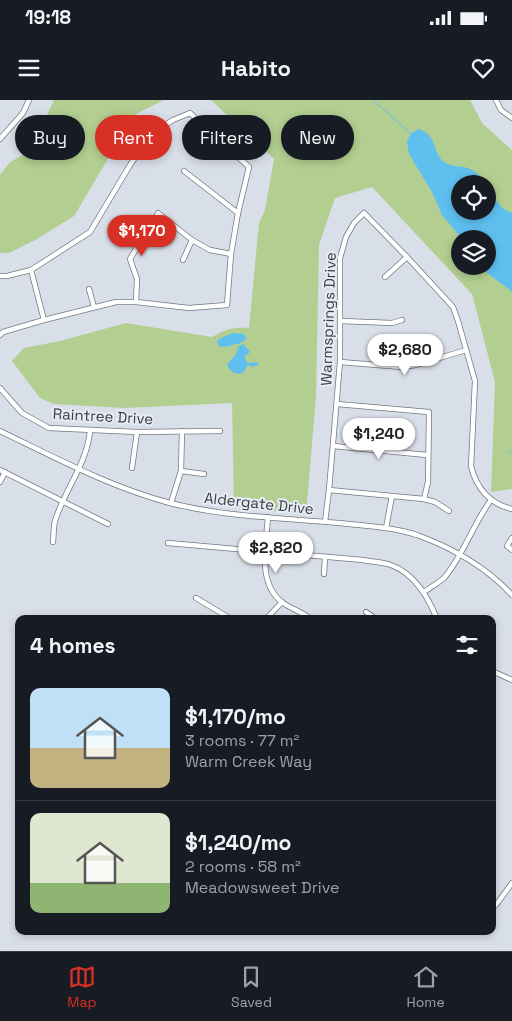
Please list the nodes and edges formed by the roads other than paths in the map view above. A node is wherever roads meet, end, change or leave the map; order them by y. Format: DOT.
graph roads {
  1 [pos="30,100"];
  2 [pos="496,100"];
  3 [pos="512,118"];
  4 [pos="0,139"];
  5 [pos="184,172"];
  6 [pos="238,213"];
  7 [pos="192,240"];
  8 [pos="231,254"];
  9 [pos="407,257"];
  10 [pos="183,260"];
  11 [pos="31,270"];
  12 [pos="0,276"];
  13 [pos="385,277"];
  14 [pos="89,289"];
  15 [pos="136,302"];
  16 [pos="94,307"];
  17 [pos="44,320"];
  18 [pos="402,320"];
  19 [pos="341,321"];
  20 [pos="1,333"];
  21 [pos="466,350"];
  22 [pos="340,362"];
  23 [pos="1,391"];
  24 [pos="336,404"];
  25 [pos="90,430"];
  26 [pos="0,431"];
  27 [pos="182,431"];
  28 [pos="220,431"];
  29 [pos="137,432"];
  30 [pos="333,446"];
  31 [pos="428,455"];
  32 [pos="132,468"];
  33 [pos="0,470"];
  34 [pos="78,470"];
  35 [pos="181,471"];
  36 [pos="5,472"];
  37 [pos="204,474"];
  38 [pos="0,482"];
  39 [pos="329,490"];
  40 [pos="392,496"];
  41 [pos="424,499"];
  42 [pos="491,500"];
  43 [pos="63,502"];
  44 [pos="171,503"];
  45 [pos="512,509"];
  46 [pos="449,511"];
  47 [pos="268,517"];
  48 [pos="324,522"];
  49 [pos="108,524"];
  50 [pos="386,528"];
  51 [pos="512,538"];
  52 [pos="53,542"];
  53 [pos="168,543"];
  54 [pos="512,550"];
  55 [pos="265,551"];
  56 [pos="460,553"];
  57 [pos="325,558"];
  58 [pos="324,574"];
  59 [pos="424,592"];
  60 [pos="512,595"];
  61 [pos="196,598"];
  62 [pos="282,602"];
  63 [pos="366,612"];
  64 [pos="224,615"];
  65 [pos="270,615"];
  66 [pos="304,615"];
  67 [pos="370,615"];
  68 [pos="435,615"];
  69 [pos="496,673"];
  70 [pos="512,680"];
  71 [pos="512,883"];
  72 [pos="496,905"];
  1 -- 4 [label="street"];
  2 -- 3 [label="street"];
  5 -- 6 [label="street"];
  6 -- 8 [label="street"];
  6 -- 11 [label="street"];
  7 -- 8 [label="street"];
  7 -- 10 [label="street"];
  7 -- 15 [label="street"];
  8 -- 15 [label="street"];
  9 -- 13 [label="street"];
  9 -- 19 [label="street, Warmsprings Drive"];
  9 -- 21 [label="street"];
  11 -- 12 [label="street"];
  11 -- 17 [label="street"];
  14 -- 16 [label="street"];
  15 -- 16 [label="street"];
  16 -- 17 [label="street"];
  17 -- 20 [label="street"];
  18 -- 19 [label="street"];
  19 -- 22 [label="street, Warmsprings Drive"];
  21 -- 22 [label="street"];
  21 -- 42 [label="street"];
  22 -- 24 [label="street, Warmsprings Drive"];
  23 -- 25 [label="street, Raintree Drive"];
  24 -- 30 [label="street, Warmsprings Drive"];
  24 -- 31 [label="street"];
  25 -- 29 [label="street, Raintree Drive"];
  25 -- 34 [label="street"];
  26 -- 34 [label="street, Aldergate Drive"];
  27 -- 28 [label="street, Raintree Drive"];
  27 -- 29 [label="street, Raintree Drive"];
  27 -- 35 [label="street"];
  29 -- 32 [label="street"];
  30 -- 31 [label="street"];
  30 -- 39 [label="street, Warmsprings Drive"];
  31 -- 41 [label="street"];
  33 -- 36 [label="street"];
  34 -- 43 [label="street"];
  34 -- 44 [label="street, Aldergate Drive"];
  35 -- 37 [label="street"];
  35 -- 44 [label="street"];
  36 -- 38 [label="street"];
  36 -- 43 [label="street"];
  39 -- 40 [label="street"];
  39 -- 48 [label="street, Warmsprings Drive"];
  40 -- 41 [label="street"];
  40 -- 50 [label="street"];
  41 -- 46 [label="street"];
  42 -- 45 [label="street"];
  42 -- 56 [label="street"];
  43 -- 49 [label="street"];
  43 -- 52 [label="street"];
  44 -- 47 [label="street, Aldergate Drive"];
  47 -- 48 [label="street, Aldergate Drive"];
  47 -- 55 [label="street"];
  48 -- 50 [label="street, Aldergate Drive"];
  50 -- 56 [label="street, Aldergate Drive"];
  51 -- 54 [label="street"];
  53 -- 55 [label="street"];
  55 -- 57 [label="street"];
  55 -- 62 [label="street"];
  56 -- 59 [label="street"];
  56 -- 60 [label="street, Aldergate Drive"];
  57 -- 58 [label="street"];
  57 -- 59 [label="street"];
  59 -- 68 [label="street"];
  61 -- 64 [label="street"];
  62 -- 65 [label="street"];
  62 -- 66 [label="street"];
  63 -- 67 [label="street"];
  69 -- 70 [label="street"];
  71 -- 72 [label="street"];
}
